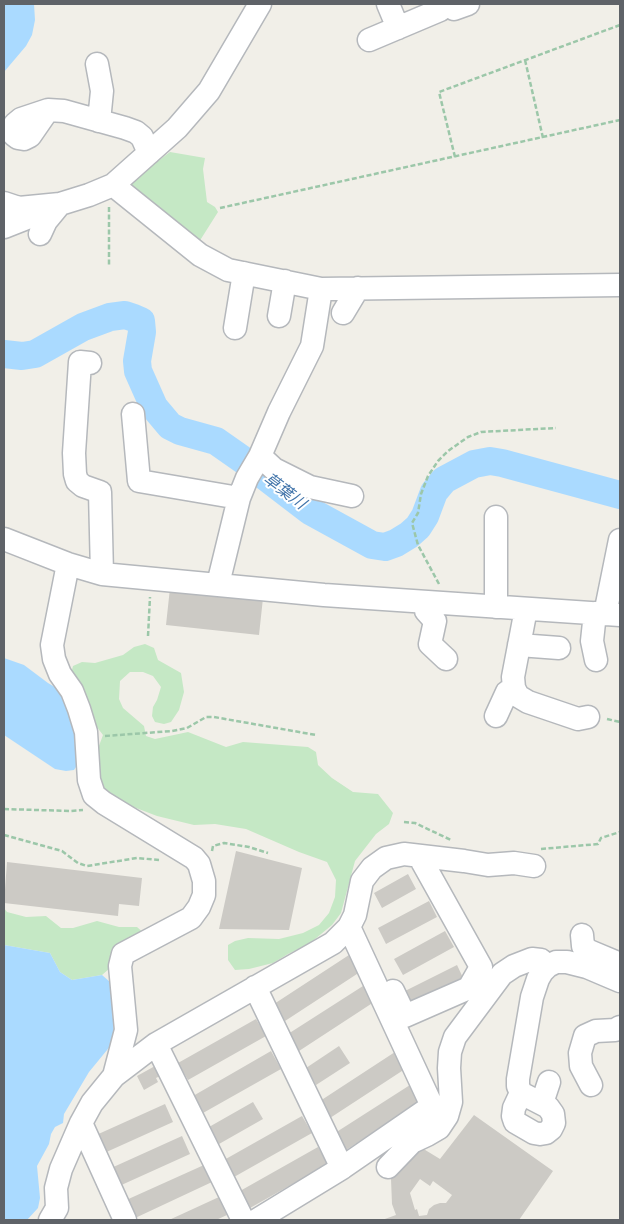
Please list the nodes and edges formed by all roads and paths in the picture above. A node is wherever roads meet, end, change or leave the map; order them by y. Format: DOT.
graph roads {
  1 [pos="260,4"];
  2 [pos="388,4"];
  3 [pos="468,4"];
  4 [pos="446,7"];
  5 [pos="620,25"];
  6 [pos="398,28"];
  7 [pos="368,40"];
  8 [pos="525,60"];
  9 [pos="96,64"];
  10 [pos="48,110"];
  11 [pos="620,120"];
  12 [pos="99,121"];
  13 [pos="543,138"];
  14 [pos="149,153"];
  15 [pos="454,158"];
  16 [pos="113,185"];
  17 [pos="4,202"];
  18 [pos="60,204"];
  19 [pos="220,208"];
  20 [pos="4,227"];
  21 [pos="40,234"];
  22 [pos="109,265"];
  23 [pos="244,273"];
  24 [pos="285,281"];
  25 [pos="620,285"];
  26 [pos="358,288"];
  27 [pos="322,289"];
  28 [pos="343,313"];
  29 [pos="280,316"];
  30 [pos="235,328"];
  31 [pos="90,363"];
  32 [pos="133,414"];
  33 [pos="556,428"];
  34 [pos="251,474"];
  35 [pos="352,496"];
  36 [pos="496,517"];
  37 [pos="616,533"];
  38 [pos="4,539"];
  39 [pos="68,564"];
  40 [pos="102,574"];
  41 [pos="150,579"];
  42 [pos="218,584"];
  43 [pos="426,602"];
  44 [pos="449,604"];
  45 [pos="496,608"];
  46 [pos="526,609"];
  47 [pos="607,614"];
  48 [pos="148,636"];
  49 [pos="519,645"];
  50 [pos="559,648"];
  51 [pos="446,659"];
  52 [pos="596,660"];
  53 [pos="514,688"];
  54 [pos="496,716"];
  55 [pos="588,717"];
  56 [pos="316,735"];
  57 [pos="86,737"];
  58 [pos="98,798"];
  59 [pos="4,809"];
  60 [pos="404,822"];
  61 [pos="620,832"];
  62 [pos="4,835"];
  63 [pos="452,840"];
  64 [pos="268,853"];
  65 [pos="419,856"];
  66 [pos="537,858"];
  67 [pos="214,859"];
  68 [pos="164,863"];
  69 [pos="356,929"];
  70 [pos="582,935"];
  71 [pos="620,964"];
  72 [pos="548,966"];
  73 [pos="620,981"];
  74 [pos="255,987"];
  75 [pos="620,1027"];
  76 [pos="156,1044"];
  77 [pos="114,1076"];
  78 [pos="591,1085"];
  79 [pos="521,1093"];
  80 [pos="82,1123"];
  81 [pos="388,1167"];
  82 [pos="342,1168"];
  83 [pos="50,1220"];
  84 [pos="123,1220"];
  85 [pos="243,1220"];
  86 [pos="257,1220"];
  1 -- 14 [label="street"];
  2 -- 6 [label="street"];
  3 -- 4 [label="street"];
  4 -- 6 [label="street"];
  5 -- 8 [label="path"];
  6 -- 7 [label="street"];
  8 -- 13 [label="path"];
  8 -- 15 [label="path"];
  9 -- 12 [label="street"];
  10 -- 12 [label="street"];
  11 -- 13 [label="path"];
  12 -- 14 [label="street"];
  13 -- 15 [label="path"];
  14 -- 16 [label="street"];
  15 -- 19 [label="path"];
  16 -- 18 [label="street"];
  16 -- 22 [label="path"];
  16 -- 23 [label="street"];
  17 -- 18 [label="street"];
  18 -- 20 [label="street"];
  18 -- 21 [label="street"];
  23 -- 24 [label="street"];
  23 -- 30 [label="street"];
  24 -- 27 [label="street"];
  24 -- 29 [label="street"];
  25 -- 26 [label="street"];
  26 -- 27 [label="street"];
  26 -- 28 [label="street"];
  27 -- 34 [label="street"];
  31 -- 40 [label="street"];
  32 -- 34 [label="street"];
  33 -- 44 [label="path"];
  34 -- 35 [label="street"];
  34 -- 42 [label="street"];
  36 -- 45 [label="street"];
  37 -- 47 [label="street"];
  38 -- 39 [label="street"];
  39 -- 40 [label="street"];
  39 -- 57 [label="street"];
  40 -- 41 [label="street"];
  41 -- 42 [label="street"];
  41 -- 48 [label="path"];
  42 -- 43 [label="street"];
  43 -- 44 [label="street"];
  43 -- 51 [label="street"];
  44 -- 45 [label="street"];
  45 -- 46 [label="street"];
  46 -- 47 [label="street"];
  46 -- 49 [label="street"];
  47 -- 52 [label="street"];
  49 -- 50 [label="street"];
  49 -- 53 [label="street"];
  53 -- 54 [label="street"];
  53 -- 55 [label="street"];
  56 -- 57 [label="path"];
  57 -- 58 [label="street"];
  58 -- 59 [label="path"];
  58 -- 77 [label="street"];
  60 -- 63 [label="path"];
  61 -- 66 [label="path"];
  62 -- 68 [label="path"];
  64 -- 67 [label="path"];
  65 -- 66 [label="street"];
  65 -- 69 [label="street"];
  65 -- 69 [label="street"];
  69 -- 74 [label="street"];
  69 -- 82 [label="street"];
  70 -- 71 [label="street"];
  72 -- 73 [label="street"];
  72 -- 79 [label="street"];
  72 -- 81 [label="street"];
  74 -- 76 [label="street"];
  74 -- 82 [label="street"];
  75 -- 78 [label="street"];
  76 -- 77 [label="street"];
  76 -- 85 [label="street"];
  77 -- 80 [label="street"];
  79 -- 79 [label="street"];
  80 -- 83 [label="street"];
  80 -- 84 [label="street"];
  82 -- 86 [label="street"];
}
